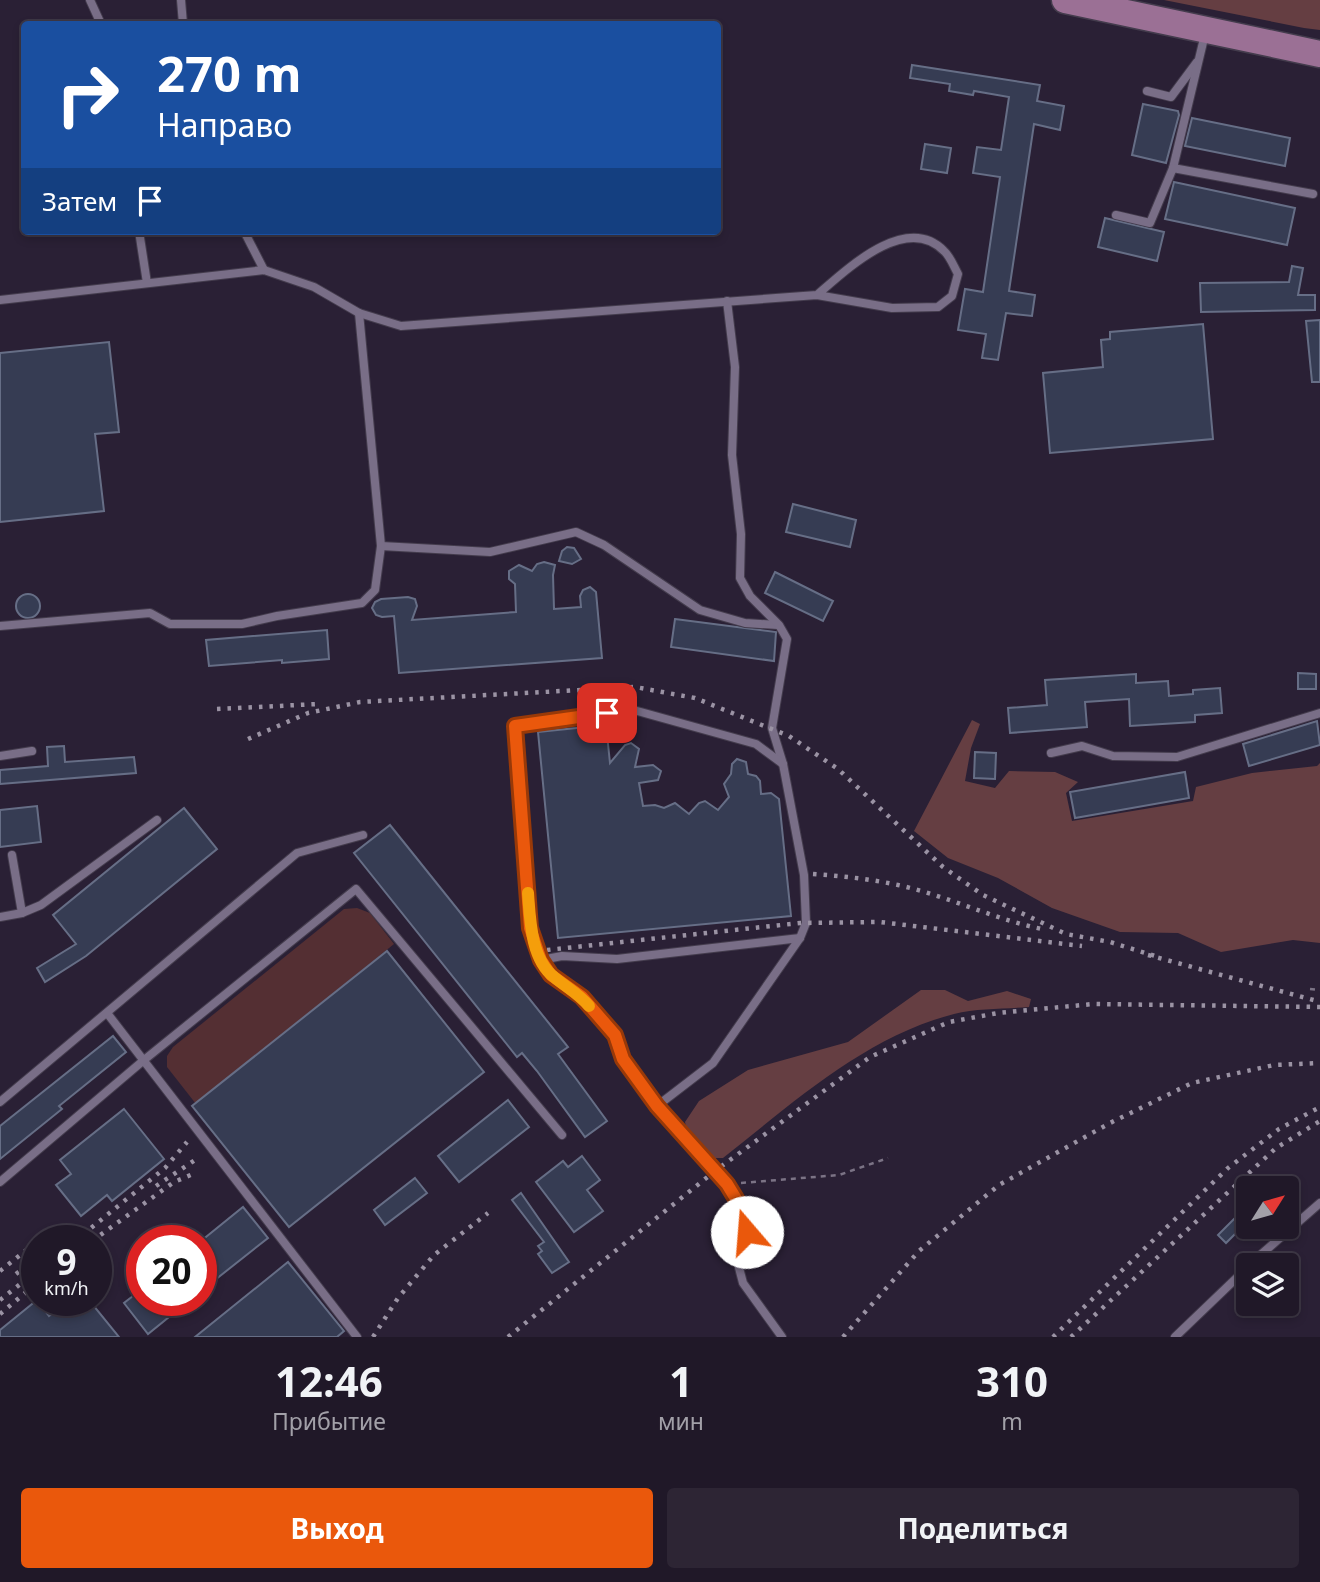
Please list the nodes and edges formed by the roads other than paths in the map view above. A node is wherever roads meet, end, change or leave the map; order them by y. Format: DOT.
graph roads {
  1 [pos="90,0"];
  2 [pos="181,0"];
  3 [pos="1065,0"];
  4 [pos="100,21"];
  5 [pos="183,21"];
  6 [pos="1203,44"];
  7 [pos="1320,54"];
  8 [pos="1147,91"];
  9 [pos="1173,168"];
  10 [pos="1313,194"];
  11 [pos="1116,215"];
  12 [pos="140,235"];
  13 [pos="246,235"];
  14 [pos="264,270"];
  15 [pos="147,283"];
  16 [pos="817,295"];
  17 [pos="0,300"];
  18 [pos="727,301"];
  19 [pos="359,313"];
  20 [pos="381,546"];
  21 [pos="779,625"];
  22 [pos="0,626"];
  23 [pos="1320,713"];
  24 [pos="32,751"];
  25 [pos="1051,753"];
  26 [pos="0,756"];
  27 [pos="783,764"];
  28 [pos="156,820"];
  29 [pos="363,835"];
  30 [pos="12,855"];
  31 [pos="22,913"];
  32 [pos="0,917"];
  33 [pos="800,938"];
  34 [pos="541,960"];
  35 [pos="107,1013"];
  36 [pos="144,1060"];
  37 [pos="0,1102"];
  38 [pos="657,1106"];
  39 [pos="562,1135"];
  40 [pos="0,1182"];
  41 [pos="1320,1203"];
  42 [pos="1264,1253"];
  43 [pos="1236,1278"];
  44 [pos="357,1337"];
  45 [pos="782,1337"];
  46 [pos="1175,1337"];
  1 -- 4 [label="lane"];
  2 -- 5 [label="lane"];
  3 -- 6 [label="main road"];
  6 -- 7 [label="main road"];
  6 -- 8 [label="lane"];
  6 -- 9 [label="lane"];
  9 -- 10 [label="lane"];
  9 -- 11 [label="lane"];
  12 -- 15 [label="lane"];
  13 -- 14 [label="lane"];
  14 -- 15 [label="lane"];
  14 -- 19 [label="lane"];
  15 -- 17 [label="lane"];
  16 -- 16 [label="lane"];
  16 -- 18 [label="lane"];
  18 -- 19 [label="lane"];
  18 -- 21 [label="lane"];
  19 -- 20 [label="lane"];
  20 -- 21 [label="lane"];
  20 -- 22 [label="lane"];
  21 -- 27 [label="lane"];
  23 -- 25 [label="lane"];
  24 -- 26 [label="lane"];
  27 -- 33 [label="lane"];
  27 -- 34 [label="lane"];
  28 -- 31 [label="lane"];
  29 -- 35 [label="lane"];
  30 -- 31 [label="lane"];
  31 -- 32 [label="lane"];
  33 -- 34 [label="lane"];
  33 -- 38 [label="lane"];
  34 -- 38 [label="lane"];
  35 -- 36 [label="lane"];
  35 -- 37 [label="lane"];
  36 -- 39 [label="lane"];
  36 -- 40 [label="lane"];
  36 -- 44 [label="lane"];
  38 -- 45 [label="lane"];
  41 -- 42 [label="lane"];
  43 -- 46 [label="lane"];
}
